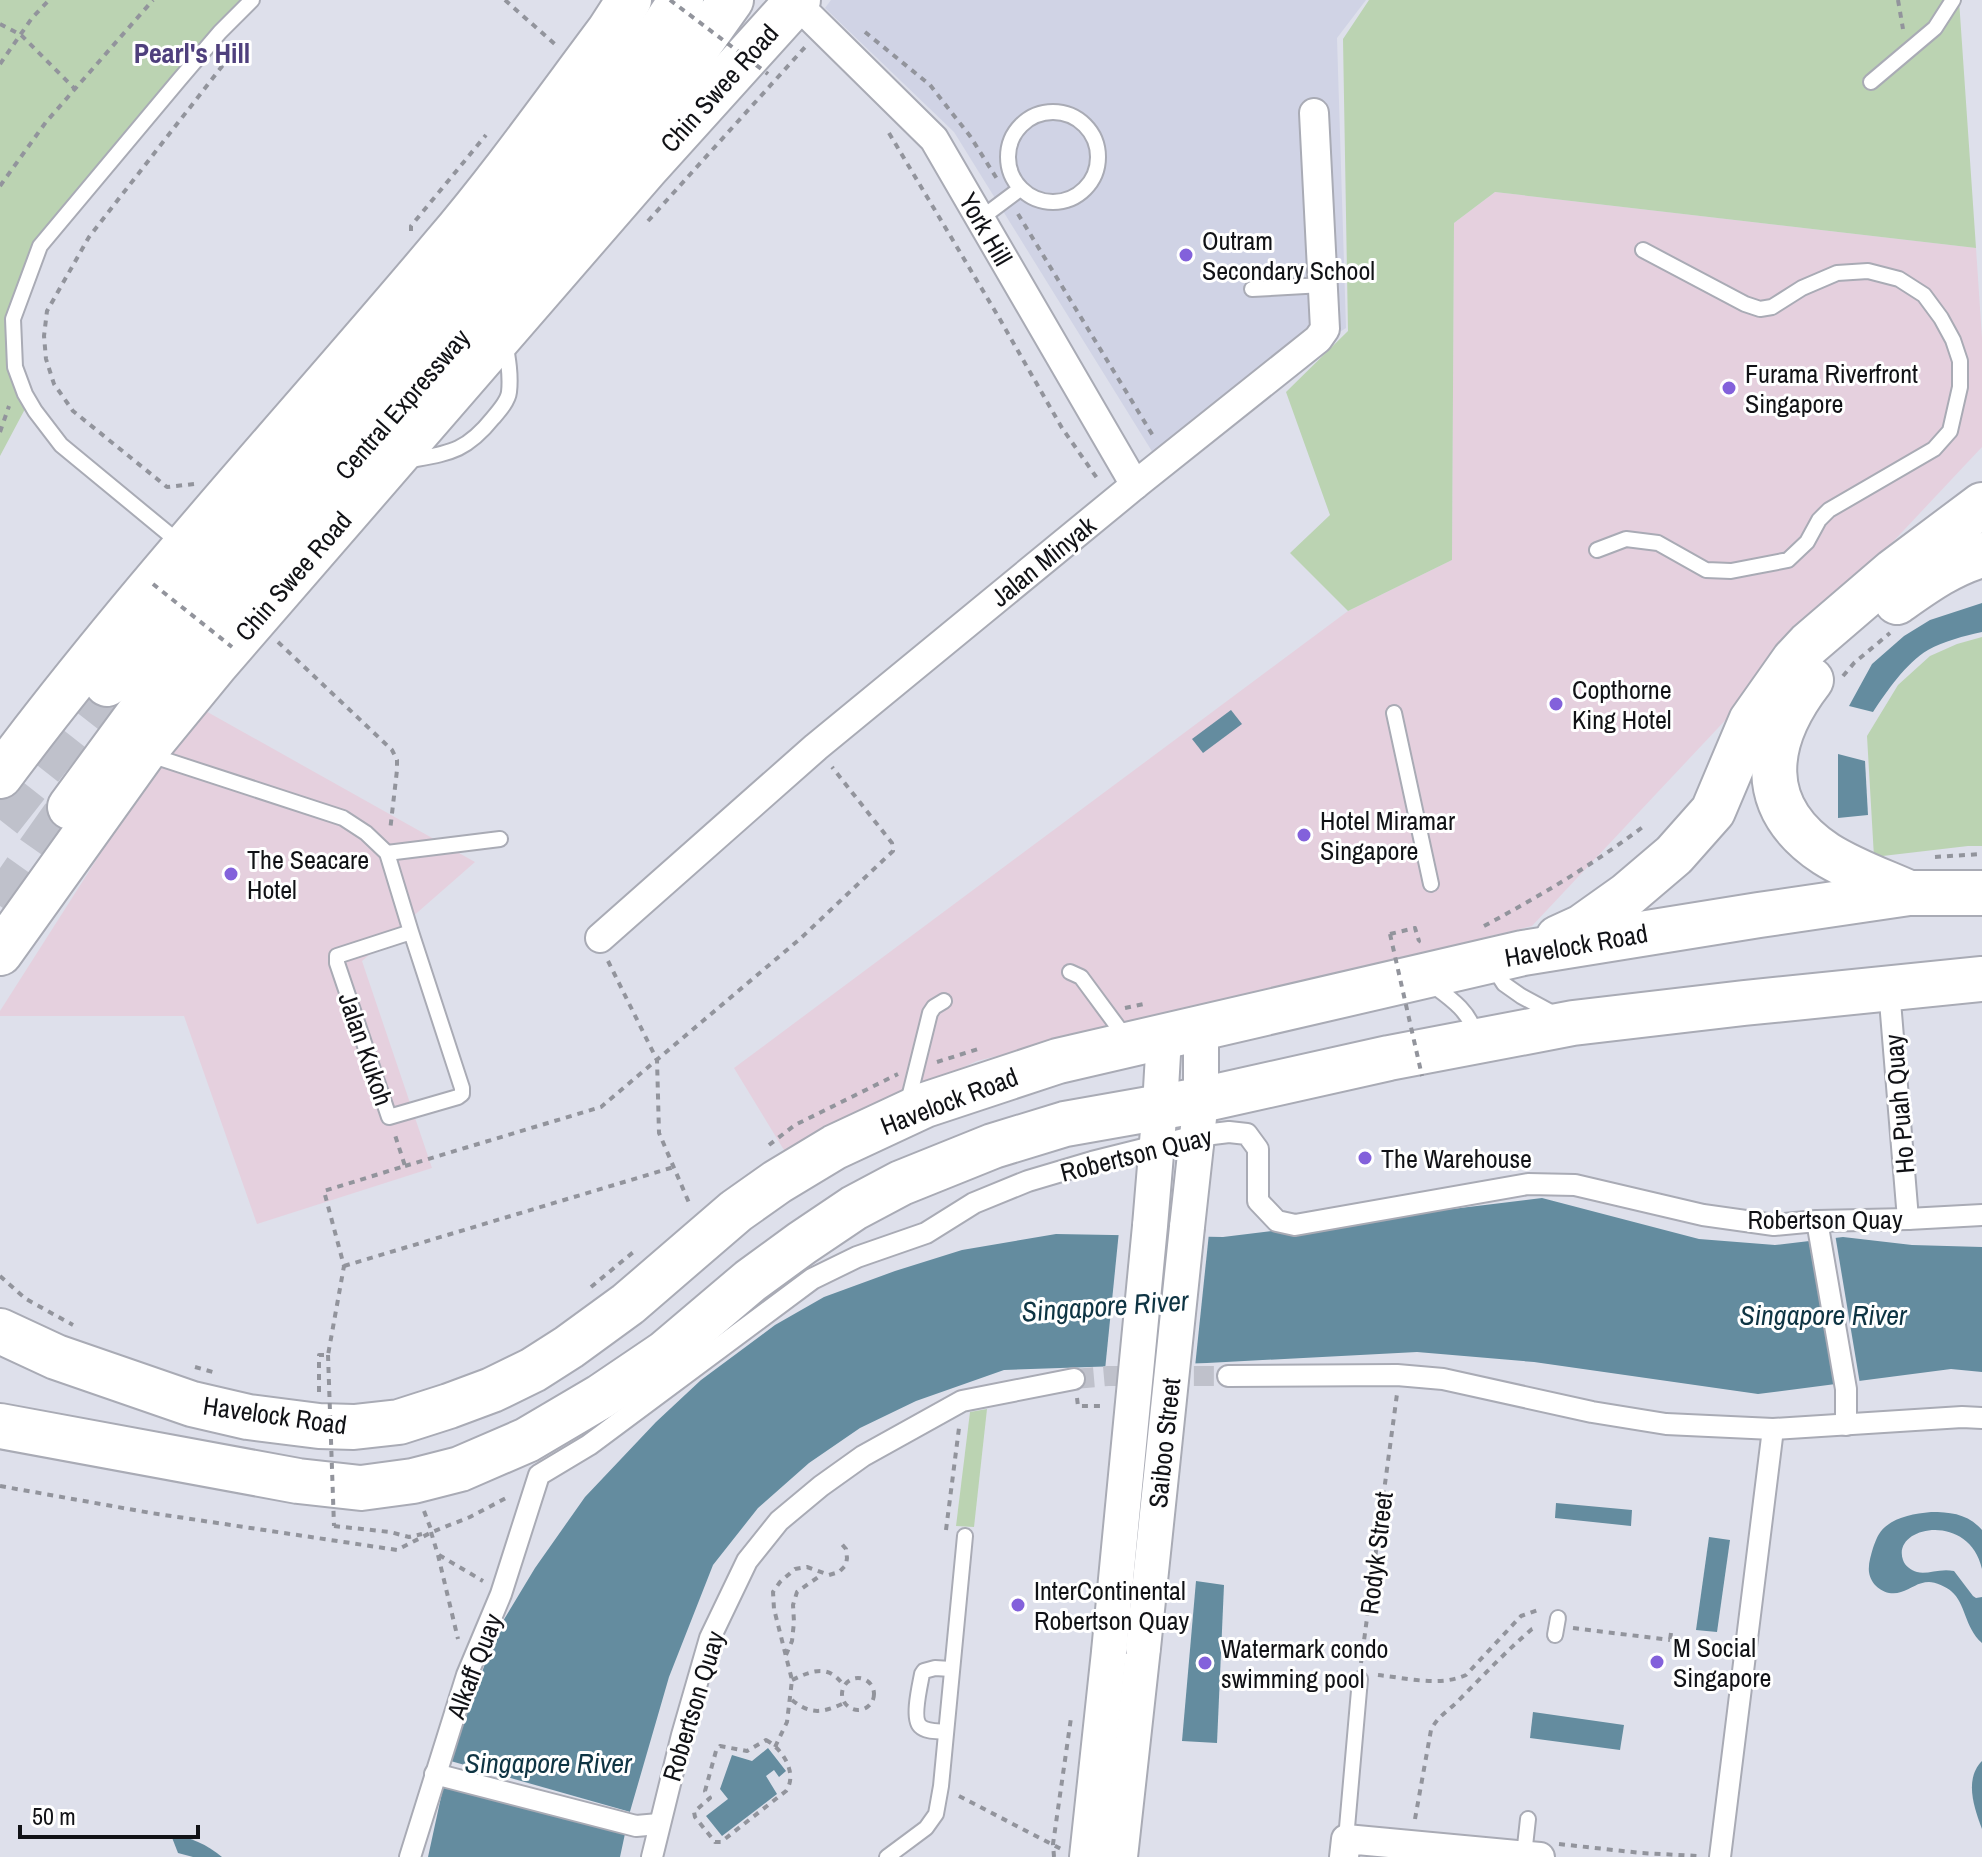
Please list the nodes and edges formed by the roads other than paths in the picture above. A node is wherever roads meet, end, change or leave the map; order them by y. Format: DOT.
graph roads {
  1 [pos="252,0"];
  2 [pos="639,0"];
  3 [pos="658,0"];
  4 [pos="681,0"];
  5 [pos="731,0"];
  6 [pos="1953,0"];
  7 [pos="788,9"];
  8 [pos="619,15"];
  9 [pos="1871,82"];
  10 [pos="618,89"];
  11 [pos="660,100"];
  12 [pos="1314,113"];
  13 [pos="1014,193"];
  14 [pos="980,219"];
  15 [pos="1643,250"];
  16 [pos="1323,285"];
  17 [pos="1252,289"];
  18 [pos="1124,494"];
  19 [pos="1982,505"];
  20 [pos="184,547"];
  21 [pos="1597,550"];
  22 [pos="1982,555"];
  23 [pos="1807,683"];
  24 [pos="107,684"];
  25 [pos="1394,713"];
  26 [pos="143,753"];
  27 [pos="0,776"];
  28 [pos="70,807"];
  29 [pos="500,839"];
  30 [pos="387,853"];
  31 [pos="1431,884"];
  32 [pos="1909,893"];
  33 [pos="1982,893"];
  34 [pos="411,932"];
  35 [pos="600,938"];
  36 [pos="1497,947"];
  37 [pos="0,953"];
  38 [pos="1070,972"];
  39 [pos="1421,976"];
  40 [pos="1982,979"];
  41 [pos="1889,989"];
  42 [pos="944,1001"];
  43 [pos="1573,1023"];
  44 [pos="1165,1036"];
  45 [pos="1477,1042"];
  46 [pos="905,1114"];
  47 [pos="1178,1122"];
  48 [pos="1982,1215"];
  49 [pos="1908,1219"];
  50 [pos="1817,1221"];
  51 [pos="0,1308"];
  52 [pos="0,1331"];
  53 [pos="67,1342"];
  54 [pos="1228,1376"];
  55 [pos="1074,1379"];
  56 [pos="1982,1418"];
  57 [pos="1846,1425"];
  58 [pos="3,1429"];
  59 [pos="1773,1429"];
  60 [pos="539,1475"];
  61 [pos="965,1536"];
  62 [pos="951,1669"];
  63 [pos="1360,1676"];
  64 [pos="946,1732"];
  65 [pos="435,1774"];
  66 [pos="1528,1819"];
  67 [pos="659,1824"];
  68 [pos="636,1826"];
  69 [pos="1345,1848"];
  70 [pos="1076,1854"];
  71 [pos="1532,1856"];
  72 [pos="410,1857"];
  73 [pos="645,1857"];
  74 [pos="652,1857"];
  75 [pos="887,1857"];
  76 [pos="1120,1857"];
  77 [pos="1720,1857"];
  1 -- 20 [label="lane"];
  2 -- 8 [label="main road"];
  3 -- 10 [label="main road"];
  4 -- 10 [label="main road, Central Expressway"];
  5 -- 11 [label="main road, Central Expressway"];
  6 -- 9 [label="lane"];
  7 -- 11 [label="main road"];
  7 -- 14 [label="street, York Hill"];
  7 -- 26 [label="main road, Chin Swee Road"];
  8 -- 20 [label="main road"];
  10 -- 24 [label="main road, Central Expressway"];
  11 -- 28 [label="main road, Central Expressway"];
  12 -- 16 [label="street, Jalan Minyak"];
  13 -- 13 [label="lane"];
  13 -- 14 [label="lane"];
  14 -- 18 [label="street, York Hill"];
  15 -- 21 [label="lane"];
  16 -- 17 [label="lane"];
  16 -- 18 [label="street, Jalan Minyak"];
  18 -- 35 [label="street, Jalan Minyak"];
  19 -- 23 [label="main road"];
  20 -- 27 [label="main road"];
  22 -- 23 [label="main road"];
  23 -- 32 [label="main road"];
  23 -- 36 [label="main road"];
  25 -- 31 [label="lane"];
  26 -- 30 [label="lane"];
  26 -- 37 [label="main road, Chin Swee Road"];
  29 -- 30 [label="lane"];
  30 -- 34 [label="lane, Jalan Kukoh"];
  32 -- 33 [label="main road, Havelock Road"];
  32 -- 36 [label="main road, Havelock Road"];
  34 -- 34 [label="lane, Jalan Kukoh"];
  36 -- 39 [label="main road, Havelock Road"];
  36 -- 43 [label="lane"];
  38 -- 44 [label="lane"];
  39 -- 44 [label="main road, Havelock Road"];
  39 -- 45 [label="lane"];
  40 -- 41 [label="main road"];
  41 -- 43 [label="main road"];
  41 -- 49 [label="street, Ho Puah Quay"];
  42 -- 46 [label="lane"];
  43 -- 45 [label="main road"];
  44 -- 46 [label="main road, Havelock Road"];
  44 -- 47 [label="street, Saiboo Street"];
  45 -- 47 [label="main road"];
  46 -- 53 [label="main road, Havelock Road"];
  47 -- 50 [label="street, Robertson Quay"];
  47 -- 58 [label="main road"];
  47 -- 60 [label="street, Robertson Quay"];
  47 -- 70 [label="street, Saiboo Street, bridge"];
  47 -- 76 [label="street, Saiboo Street, bridge"];
  48 -- 49 [label="street, Robertson Quay"];
  49 -- 50 [label="street, Robertson Quay"];
  50 -- 57 [label="street"];
  51 -- 53 [label="main road"];
  52 -- 53 [label="main road, Havelock Road"];
  54 -- 59 [label="street"];
  55 -- 67 [label="street, Robertson Quay"];
  56 -- 57 [label="street"];
  57 -- 59 [label="street"];
  59 -- 77 [label="street"];
  60 -- 65 [label="street, Alkaff Quay"];
  61 -- 62 [label="lane"];
  62 -- 64 [label="lane"];
  62 -- 64 [label="lane"];
  63 -- 69 [label="lane"];
  64 -- 75 [label="lane"];
  65 -- 68 [label="street"];
  65 -- 72 [label="street, Alkaff Quay"];
  66 -- 71 [label="lane"];
  67 -- 68 [label="street"];
  67 -- 74 [label="street, Robertson Quay"];
  68 -- 73 [label="street"];
  69 -- 71 [label="street"];
}
